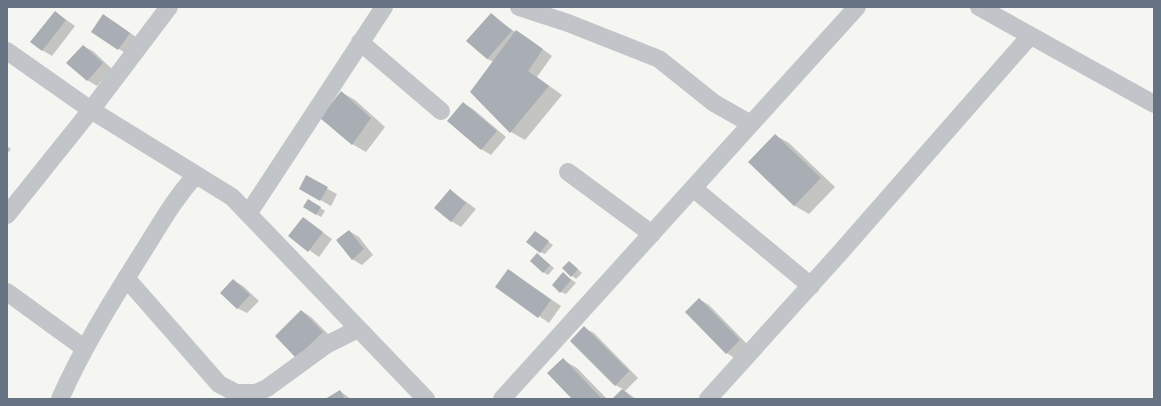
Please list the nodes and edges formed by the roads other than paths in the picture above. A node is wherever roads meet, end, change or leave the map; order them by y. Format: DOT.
graph roads {
  1 [pos="169,7"];
  2 [pos="384,7"];
  3 [pos="519,7"];
  4 [pos="857,7"];
  5 [pos="979,7"];
  6 [pos="1030,36"];
  7 [pos="360,42"];
  8 [pos="7,51"];
  9 [pos="1154,104"];
  10 [pos="91,110"];
  11 [pos="441,111"];
  12 [pos="751,124"];
  13 [pos="568,172"];
  14 [pos="196,175"];
  15 [pos="693,188"];
  16 [pos="248,214"];
  17 [pos="7,215"];
  18 [pos="652,234"];
  19 [pos="126,278"];
  20 [pos="811,286"];
  21 [pos="7,292"];
  22 [pos="358,328"];
  23 [pos="84,348"];
  24 [pos="60,399"];
  25 [pos="426,399"];
  26 [pos="502,399"];
  27 [pos="708,399"];
  1 -- 10 [label="street"];
  2 -- 7 [label="street"];
  3 -- 12 [label="street"];
  4 -- 12 [label="street"];
  5 -- 6 [label="street"];
  6 -- 9 [label="street"];
  6 -- 20 [label="street"];
  7 -- 11 [label="street"];
  7 -- 16 [label="street"];
  8 -- 10 [label="street"];
  10 -- 14 [label="street"];
  10 -- 17 [label="street"];
  12 -- 15 [label="street"];
  13 -- 18 [label="street"];
  14 -- 16 [label="street"];
  14 -- 19 [label="street"];
  15 -- 18 [label="street"];
  15 -- 20 [label="street"];
  16 -- 22 [label="street"];
  18 -- 26 [label="street"];
  19 -- 22 [label="street"];
  19 -- 23 [label="street"];
  20 -- 27 [label="street"];
  21 -- 23 [label="street"];
  22 -- 25 [label="street"];
  23 -- 24 [label="street"];
}
